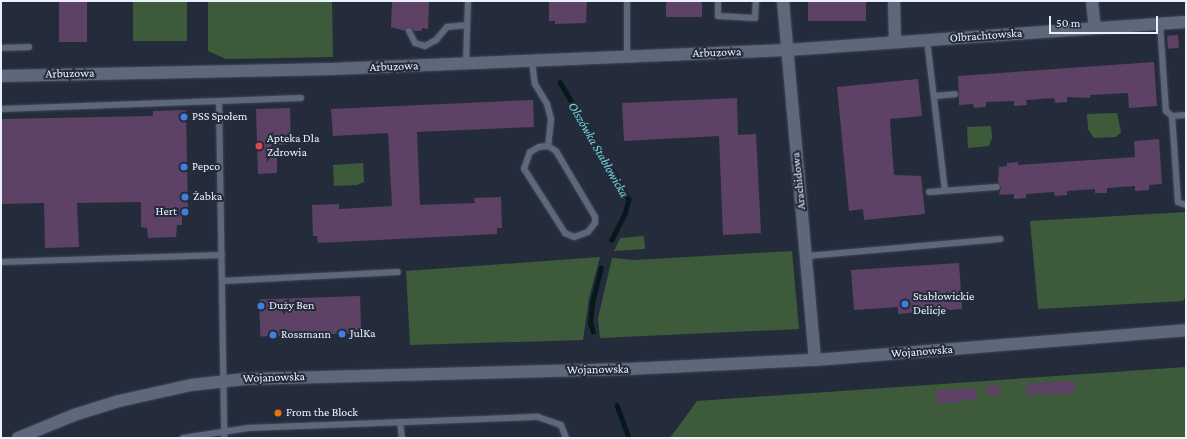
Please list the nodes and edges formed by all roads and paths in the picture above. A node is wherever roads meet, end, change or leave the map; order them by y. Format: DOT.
graph roads {
  1 [pos="468,1"];
  2 [pos="627,1"];
  3 [pos="718,1"];
  4 [pos="756,1"];
  5 [pos="783,1"];
  6 [pos="894,1"];
  7 [pos="1092,1"];
  8 [pos="1186,22"];
  9 [pos="1160,24"];
  10 [pos="467,26"];
  11 [pos="1095,28"];
  12 [pos="409,31"];
  13 [pos="927,40"];
  14 [pos="895,42"];
  15 [pos="29,47"];
  16 [pos="1,48"];
  17 [pos="786,50"];
  18 [pos="627,56"];
  19 [pos="532,61"];
  20 [pos="466,64"];
  21 [pos="1,76"];
  22 [pos="955,94"];
  23 [pos="934,96"];
  24 [pos="300,98"];
  25 [pos="219,101"];
  26 [pos="1,108"];
  27 [pos="1186,115"];
  28 [pos="1172,116"];
  29 [pos="548,146"];
  30 [pos="997,187"];
  31 [pos="945,190"];
  32 [pos="929,192"];
  33 [pos="1186,205"];
  34 [pos="1000,239"];
  35 [pos="222,254"];
  36 [pos="807,256"];
  37 [pos="1,262"];
  38 [pos="398,272"];
  39 [pos="222,281"];
  40 [pos="1186,330"];
  41 [pos="815,360"];
  42 [pos="222,381"];
  43 [pos="400,422"];
  44 [pos="224,431"];
  45 [pos="18,438"];
  46 [pos="183,438"];
  47 [pos="224,438"];
  48 [pos="402,438"];
  49 [pos="566,438"];
  1 -- 10 [label="lane"];
  2 -- 18 [label="lane"];
  3 -- 4 [label="lane"];
  5 -- 17 [label="street, Arachidowa"];
  6 -- 14 [label="street"];
  7 -- 11 [label="street"];
  8 -- 9 [label="street, Olbrachtowska"];
  9 -- 11 [label="street, Olbrachtowska"];
  9 -- 28 [label="lane"];
  10 -- 12 [label="lane"];
  10 -- 20 [label="lane"];
  11 -- 13 [label="street, Olbrachtowska"];
  13 -- 14 [label="street, Olbrachtowska"];
  13 -- 23 [label="lane"];
  14 -- 17 [label="street, Olbrachtowska"];
  15 -- 16 [label="lane"];
  17 -- 18 [label="street, Arbuzowa"];
  17 -- 36 [label="street, Arachidowa"];
  18 -- 19 [label="street, Arbuzowa"];
  19 -- 20 [label="street, Arbuzowa"];
  19 -- 29 [label="lane"];
  20 -- 21 [label="street, Arbuzowa"];
  22 -- 23 [label="lane"];
  23 -- 31 [label="lane"];
  24 -- 25 [label="lane"];
  25 -- 26 [label="lane"];
  25 -- 35 [label="lane"];
  27 -- 28 [label="lane"];
  28 -- 33 [label="lane"];
  29 -- 29 [label="lane"];
  30 -- 31 [label="lane"];
  31 -- 32 [label="lane"];
  34 -- 36 [label="lane"];
  35 -- 37 [label="lane"];
  35 -- 39 [label="lane"];
  36 -- 41 [label="street, Arachidowa"];
  38 -- 39 [label="lane"];
  39 -- 42 [label="lane"];
  40 -- 41 [label="street, Wojanowska"];
  41 -- 42 [label="street, Wojanowska"];
  42 -- 44 [label="lane"];
  42 -- 45 [label="street, Wojanowska"];
  43 -- 44 [label="lane"];
  43 -- 48 [label="lane"];
  43 -- 49 [label="lane"];
  44 -- 46 [label="lane"];
  44 -- 47 [label="lane"];
}
